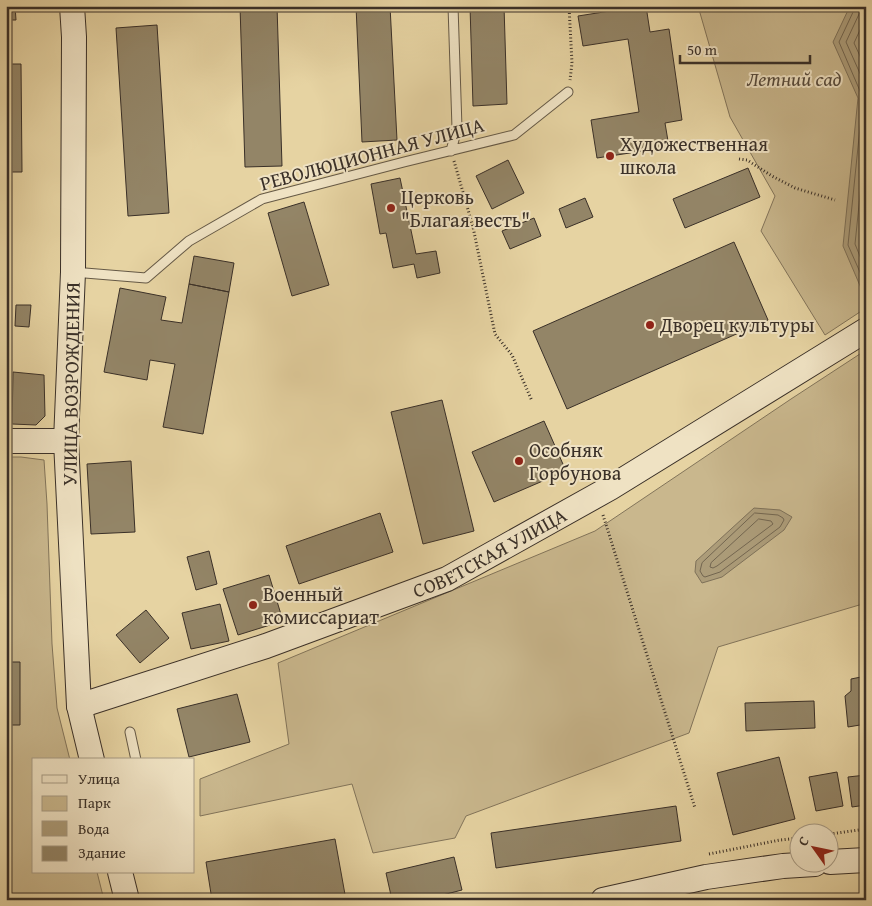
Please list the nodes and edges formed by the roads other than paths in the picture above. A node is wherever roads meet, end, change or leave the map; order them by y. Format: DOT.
graph roads {
  1 [pos="72,6"];
  2 [pos="453,6"];
  3 [pos="568,92"];
  4 [pos="451,151"];
  5 [pos="73,272"];
  6 [pos="866,330"];
  7 [pos="66,441"];
  8 [pos="6,442"];
  9 [pos="79,706"];
  10 [pos="130,732"];
  11 [pos="92,758"];
  12 [pos="136,758"];
  13 [pos="866,860"];
  14 [pos="840,861"];
  15 [pos="790,866"];
  16 [pos="120,874"];
  17 [pos="127,900"];
  18 [pos="603,900"];
  1 -- 5 [label="main road, УЛИЦА ВОЗРОЖДЕНИЯ"];
  2 -- 4 [label="lane"];
  3 -- 4 [label="lane, РЕВОЛЮЦИОННАЯ УЛИЦА"];
  4 -- 5 [label="lane, РЕВОЛЮЦИОННАЯ УЛИЦА"];
  5 -- 7 [label="main road, УЛИЦА ВОЗРОЖДЕНИЯ"];
  6 -- 9 [label="main road, СОВЕТСКАЯ УЛИЦА"];
  7 -- 8 [label="main road"];
  7 -- 9 [label="main road, УЛИЦА ВОЗРОЖДЕНИЯ"];
  9 -- 11 [label="main road, УЛИЦА ВОЗРОЖДЕНИЯ"];
  10 -- 12 [label="lane"];
  13 -- 14 [label="main road"];
  15 -- 18 [label="main road"];
  16 -- 17 [label="main road"];
}
